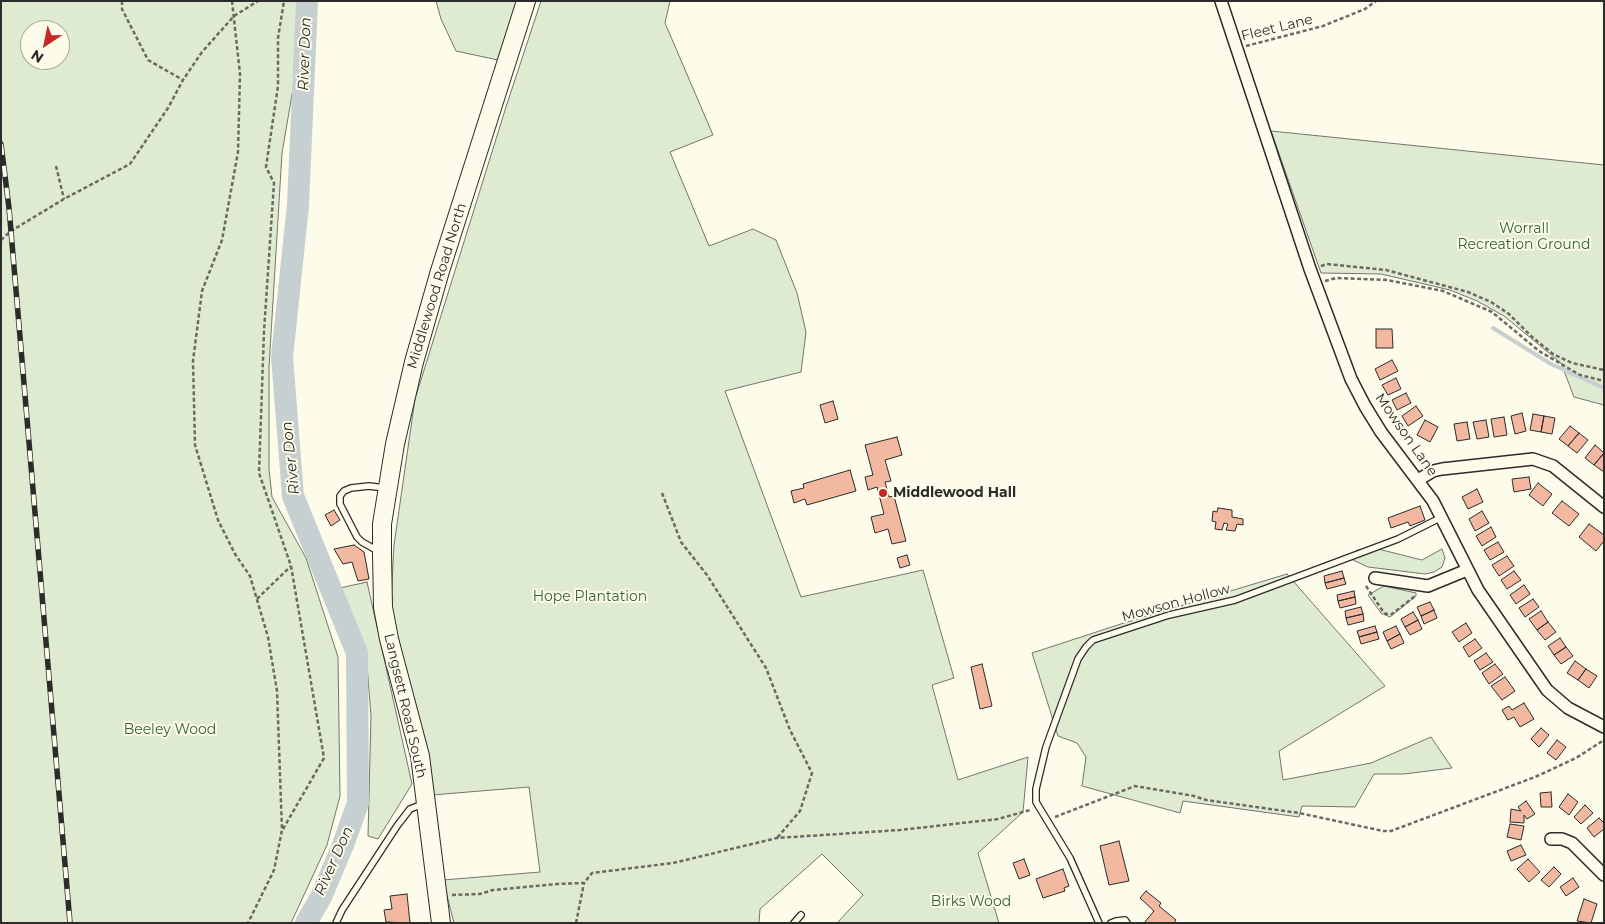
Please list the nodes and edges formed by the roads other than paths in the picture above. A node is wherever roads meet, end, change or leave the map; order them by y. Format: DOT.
graph roads {
  1 [pos="526,1"];
  2 [pos="1221,1"];
  3 [pos="1418,480"];
  4 [pos="388,488"];
  5 [pos="1604,506"];
  6 [pos="1442,517"];
  7 [pos="382,553"];
  8 [pos="1467,570"];
  9 [pos="1375,578"];
  10 [pos="382,579"];
  11 [pos="1604,727"];
  12 [pos="427,803"];
  13 [pos="1551,839"];
  14 [pos="1604,876"];
  15 [pos="801,915"];
  16 [pos="336,923"];
  17 [pos="441,923"];
  18 [pos="794,923"];
  19 [pos="1099,923"];
  20 [pos="1112,923"];
  21 [pos="1127,923"];
  1 -- 4 [label="main road, Middlewood Road North"];
  2 -- 3 [label="street, Mowson Lane"];
  3 -- 5 [label="street"];
  3 -- 6 [label="street, Mowson Lane"];
  4 -- 7 [label="main road, Middlewood Road North"];
  4 -- 7 [label="lane"];
  6 -- 8 [label="street, Mowson Lane"];
  6 -- 19 [label="lane, Mowson Hollow"];
  7 -- 10 [label="main road, Middlewood Road North"];
  8 -- 9 [label="street"];
  8 -- 11 [label="street, Mowson Lane"];
  10 -- 12 [label="main road, Langsett Road South"];
  12 -- 16 [label="lane"];
  12 -- 17 [label="main road, Langsett Road South"];
  13 -- 14 [label="street"];
  15 -- 18 [label="lane"];
  20 -- 21 [label="lane"];
}
